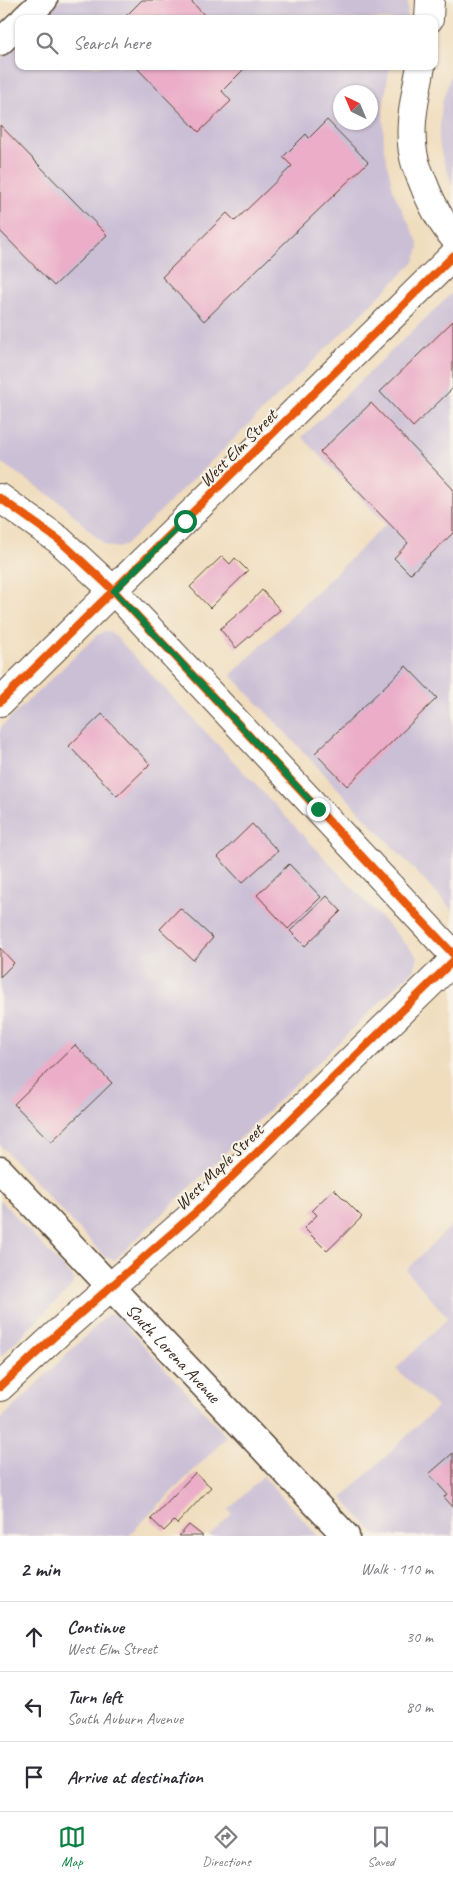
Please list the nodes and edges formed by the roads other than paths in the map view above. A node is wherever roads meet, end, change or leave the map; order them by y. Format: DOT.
graph roads {
  1 [pos="44,0"];
  2 [pos="430,0"];
  3 [pos="28,15"];
  4 [pos="429,15"];
  5 [pos="15,28"];
  6 [pos="0,42"];
  7 [pos="420,70"];
  8 [pos="453,236"];
  9 [pos="453,256"];
  10 [pos="0,498"];
  11 [pos="114,591"];
  12 [pos="0,702"];
  13 [pos="453,954"];
  14 [pos="453,961"];
  15 [pos="0,1170"];
  16 [pos="111,1287"];
  17 [pos="0,1387"];
  18 [pos="346,1536"];
  1 -- 3 [label="street"];
  2 -- 4 [label="street"];
  5 -- 6 [label="street"];
  7 -- 8 [label="street"];
  9 -- 11 [label="street, West Elm Street"];
  10 -- 11 [label="street"];
  11 -- 12 [label="street, West Elm Street"];
  11 -- 13 [label="street"];
  14 -- 16 [label="street, West Maple Street"];
  15 -- 16 [label="street, South Lorena Avenue"];
  16 -- 17 [label="street, West Maple Street"];
  16 -- 18 [label="street, South Lorena Avenue"];
}
